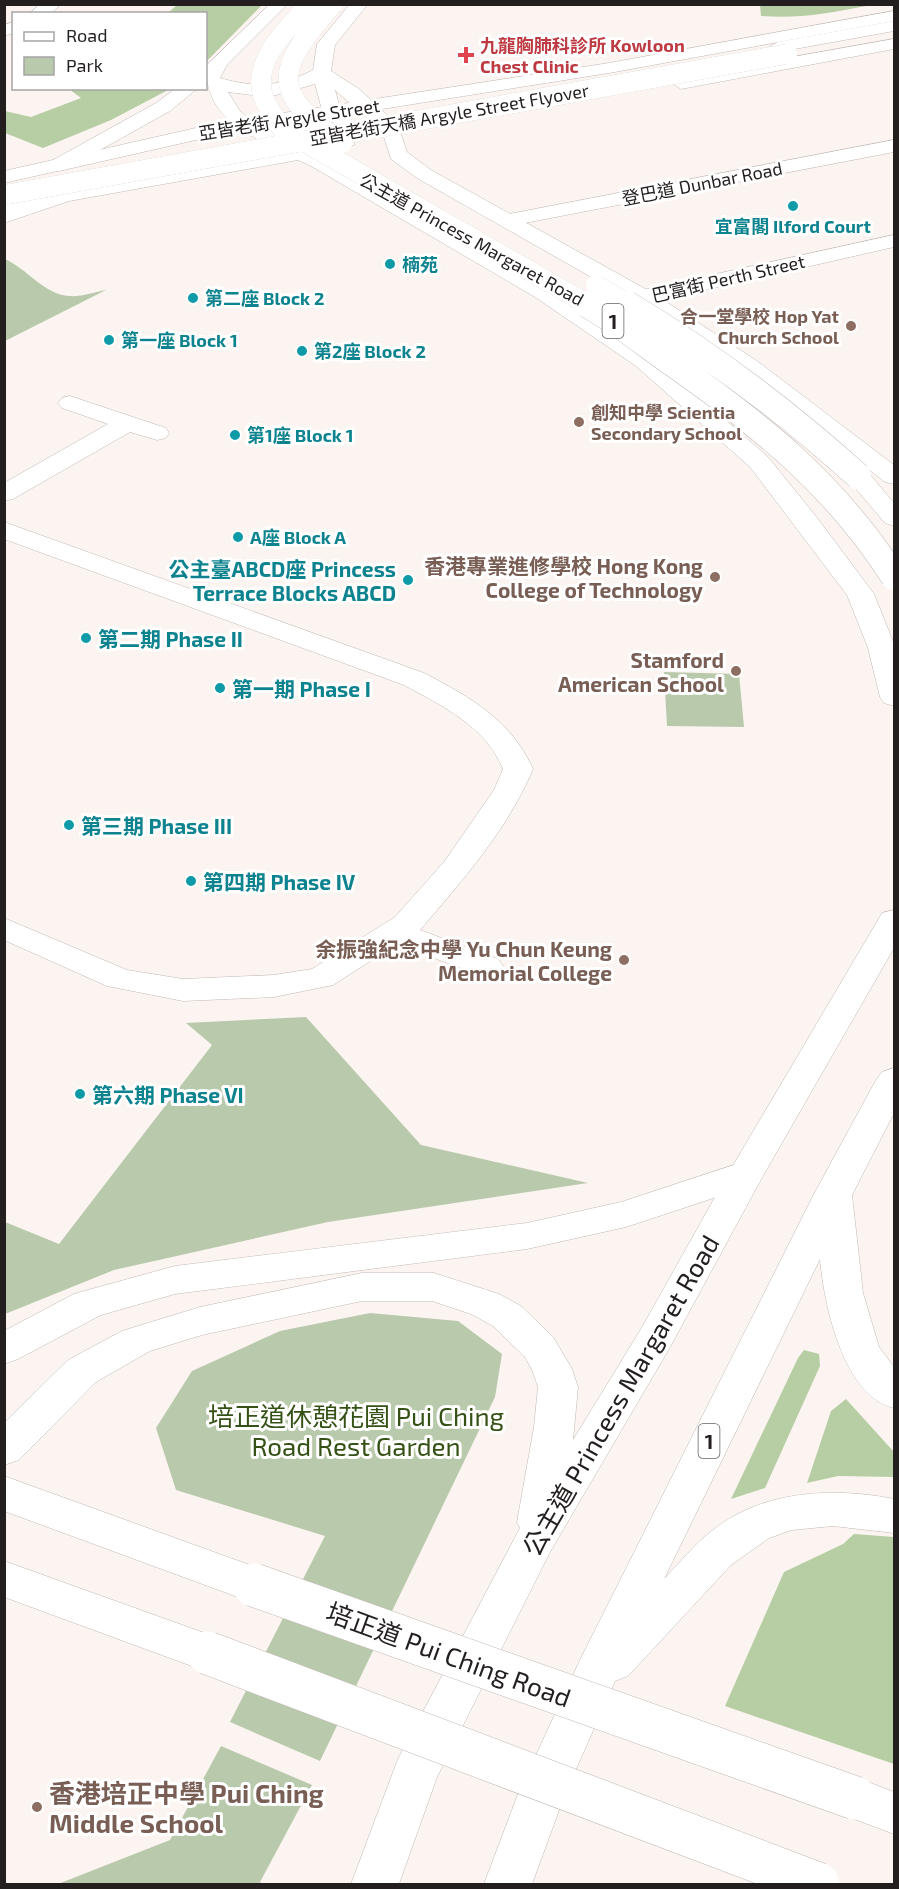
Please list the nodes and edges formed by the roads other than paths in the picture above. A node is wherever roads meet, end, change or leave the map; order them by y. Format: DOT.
graph roads {
  1 [pos="53,4"];
  2 [pos="280,4"];
  3 [pos="310,4"];
  4 [pos="333,4"];
  5 [pos="360,4"];
  6 [pos="40,12"];
  7 [pos="894,16"];
  8 [pos="894,26"];
  9 [pos="894,34"];
  10 [pos="894,44"];
  11 [pos="321,73"];
  12 [pos="212,75"];
  13 [pos="187,90"];
  14 [pos="366,106"];
  15 [pos="331,110"];
  16 [pos="244,125"];
  17 [pos="393,134"];
  18 [pos="332,146"];
  19 [pos="894,146"];
  20 [pos="302,153"];
  21 [pos="59,165"];
  22 [pos="29,172"];
  23 [pos="4,177"];
  24 [pos="4,186"];
  25 [pos="4,195"];
  26 [pos="65,196"];
  27 [pos="4,207"];
  28 [pos="4,217"];
  29 [pos="509,220"];
  30 [pos="894,241"];
  31 [pos="643,297"];
  32 [pos="559,304"];
  33 [pos="70,403"];
  34 [pos="127,423"];
  35 [pos="158,433"];
  36 [pos="850,442"];
  37 [pos="759,462"];
  38 [pos="894,477"];
  39 [pos="4,494"];
  40 [pos="894,518"];
  41 [pos="4,530"];
  42 [pos="894,577"];
  43 [pos="894,697"];
  44 [pos="894,920"];
  45 [pos="4,928"];
  46 [pos="395,932"];
  47 [pos="486,966"];
  48 [pos="894,1080"];
  49 [pos="746,1173"];
  50 [pos="833,1194"];
  51 [pos="4,1349"];
  52 [pos="894,1393"];
  53 [pos="4,1449"];
  54 [pos="4,1492"];
  55 [pos="894,1516"];
  56 [pos="534,1542"];
  57 [pos="4,1579"];
  58 [pos="588,1689"];
  59 [pos="875,1806"];
  60 [pos="375,1884"];
  61 [pos="508,1884"];
  62 [pos="818,1884"];
  1 -- 6 [label="main road"];
  2 -- 12 [label="main road"];
  3 -- 42 [label="main road, 公主道 Princess Margaret Road / 1, bridge"];
  4 -- 40 [label="main road, 公主道 Princess Margaret Road / 1, bridge"];
  5 -- 11 [label="main road"];
  7 -- 14 [label="main road, 亞皆老街 Argyle Street"];
  8 -- 24 [label="main road, 亞皆老街天橋 Argyle Street Flyover, bridge"];
  9 -- 25 [label="main road, 亞皆老街天橋 Argyle Street Flyover, bridge"];
  10 -- 17 [label="main road, 亞皆老街 Argyle Street"];
  11 -- 12 [label="main road"];
  11 -- 14 [label="main road, 公主道 Princess Margaret Road"];
  11 -- 15 [label="main road"];
  12 -- 16 [label="main road"];
  13 -- 21 [label="main road"];
  14 -- 15 [label="main road, 亞皆老街 Argyle Street"];
  14 -- 17 [label="main road, 公主道 Princess Margaret Road"];
  15 -- 16 [label="main road, 亞皆老街 Argyle Street"];
  15 -- 18 [label="main road"];
  16 -- 20 [label="main road, 公主道 Princess Margaret Road"];
  16 -- 21 [label="main road, 亞皆老街 Argyle Street"];
  17 -- 18 [label="main road, 亞皆老街 Argyle Street"];
  17 -- 29 [label="main road, 公主道 Princess Margaret Road"];
  18 -- 20 [label="main road, 亞皆老街 Argyle Street"];
  19 -- 29 [label="main road, 登巴道 Dunbar Road"];
  20 -- 26 [label="main road, 亞皆老街 Argyle Street"];
  20 -- 32 [label="main road, 公主道 Princess Margaret Road"];
  21 -- 22 [label="main road, 亞皆老街 Argyle Street"];
  22 -- 23 [label="main road, 亞皆老街 Argyle Street"];
  22 -- 26 [label="main road"];
  26 -- 27 [label="main road, 亞皆老街 Argyle Street"];
  26 -- 28 [label="main road"];
  29 -- 31 [label="main road, 公主道 Princess Margaret Road"];
  30 -- 31 [label="main road, 巴富街 Perth Street"];
  31 -- 32 [label="main road, 巴富街 Perth Street"];
  31 -- 36 [label="main road, 公主道 Princess Margaret Road"];
  32 -- 37 [label="main road, 公主道 Princess Margaret Road"];
  33 -- 34 [label="main road"];
  34 -- 35 [label="main road"];
  34 -- 39 [label="main road"];
  36 -- 37 [label="main road"];
  36 -- 38 [label="main road, 公主道 Princess Margaret Road"];
  37 -- 43 [label="main road, 公主道 Princess Margaret Road"];
  41 -- 46 [label="main road"];
  44 -- 49 [label="main road, 公主道 Princess Margaret Road"];
  45 -- 46 [label="main road"];
  46 -- 47 [label="main road"];
  48 -- 50 [label="main road, 1"];
  49 -- 51 [label="main road"];
  49 -- 56 [label="main road, 公主道 Princess Margaret Road"];
  50 -- 52 [label="main road"];
  50 -- 58 [label="main road, 1"];
  53 -- 56 [label="main road"];
  54 -- 59 [label="main road, 培正道 Pui Ching Road, bridge"];
  55 -- 58 [label="main road"];
  56 -- 60 [label="main road, 公主道 Princess Margaret Road"];
  57 -- 62 [label="main road, bridge"];
  58 -- 61 [label="main road, 1"];
}
